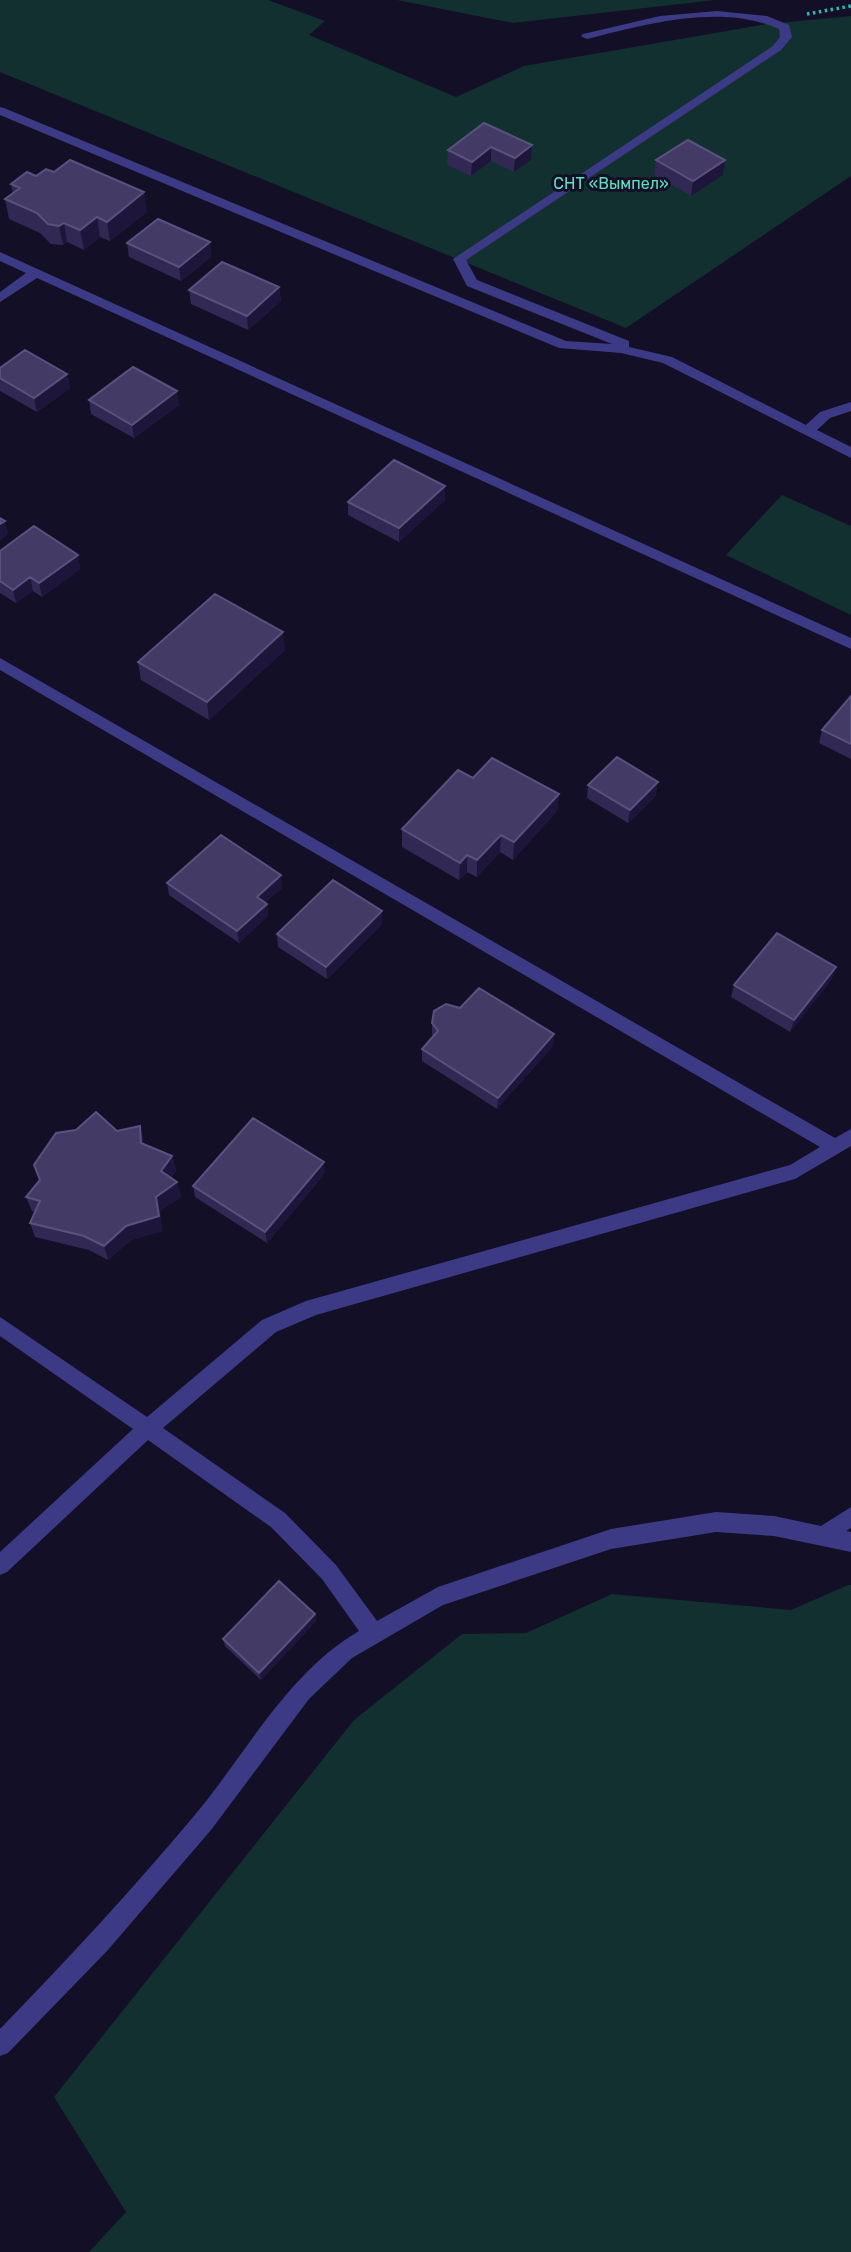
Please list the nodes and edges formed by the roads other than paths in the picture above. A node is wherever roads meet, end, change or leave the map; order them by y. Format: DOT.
graph roads {
  1 [pos="586,36"];
  2 [pos="0,111"];
  3 [pos="0,256"];
  4 [pos="36,272"];
  5 [pos="0,298"];
  6 [pos="667,360"];
  7 [pos="851,406"];
  8 [pos="808,430"];
  9 [pos="851,453"];
  10 [pos="851,644"];
  11 [pos="0,663"];
  12 [pos="843,1142"];
  13 [pos="0,1325"];
  14 [pos="147,1429"];
  15 [pos="851,1516"];
  16 [pos="825,1535"];
  17 [pos="851,1542"];
  18 [pos="0,1564"];
  19 [pos="375,1636"];
  20 [pos="0,2045"];
  1 -- 6 [label="street"];
  2 -- 6 [label="street"];
  3 -- 4 [label="street"];
  4 -- 5 [label="street"];
  4 -- 10 [label="street"];
  6 -- 8 [label="street"];
  7 -- 8 [label="street"];
  8 -- 9 [label="street"];
  11 -- 12 [label="street"];
  12 -- 14 [label="street"];
  13 -- 14 [label="street"];
  14 -- 18 [label="street"];
  14 -- 19 [label="street"];
  15 -- 16 [label="street"];
  16 -- 17 [label="street"];
  16 -- 19 [label="street"];
  19 -- 20 [label="street"];
}
